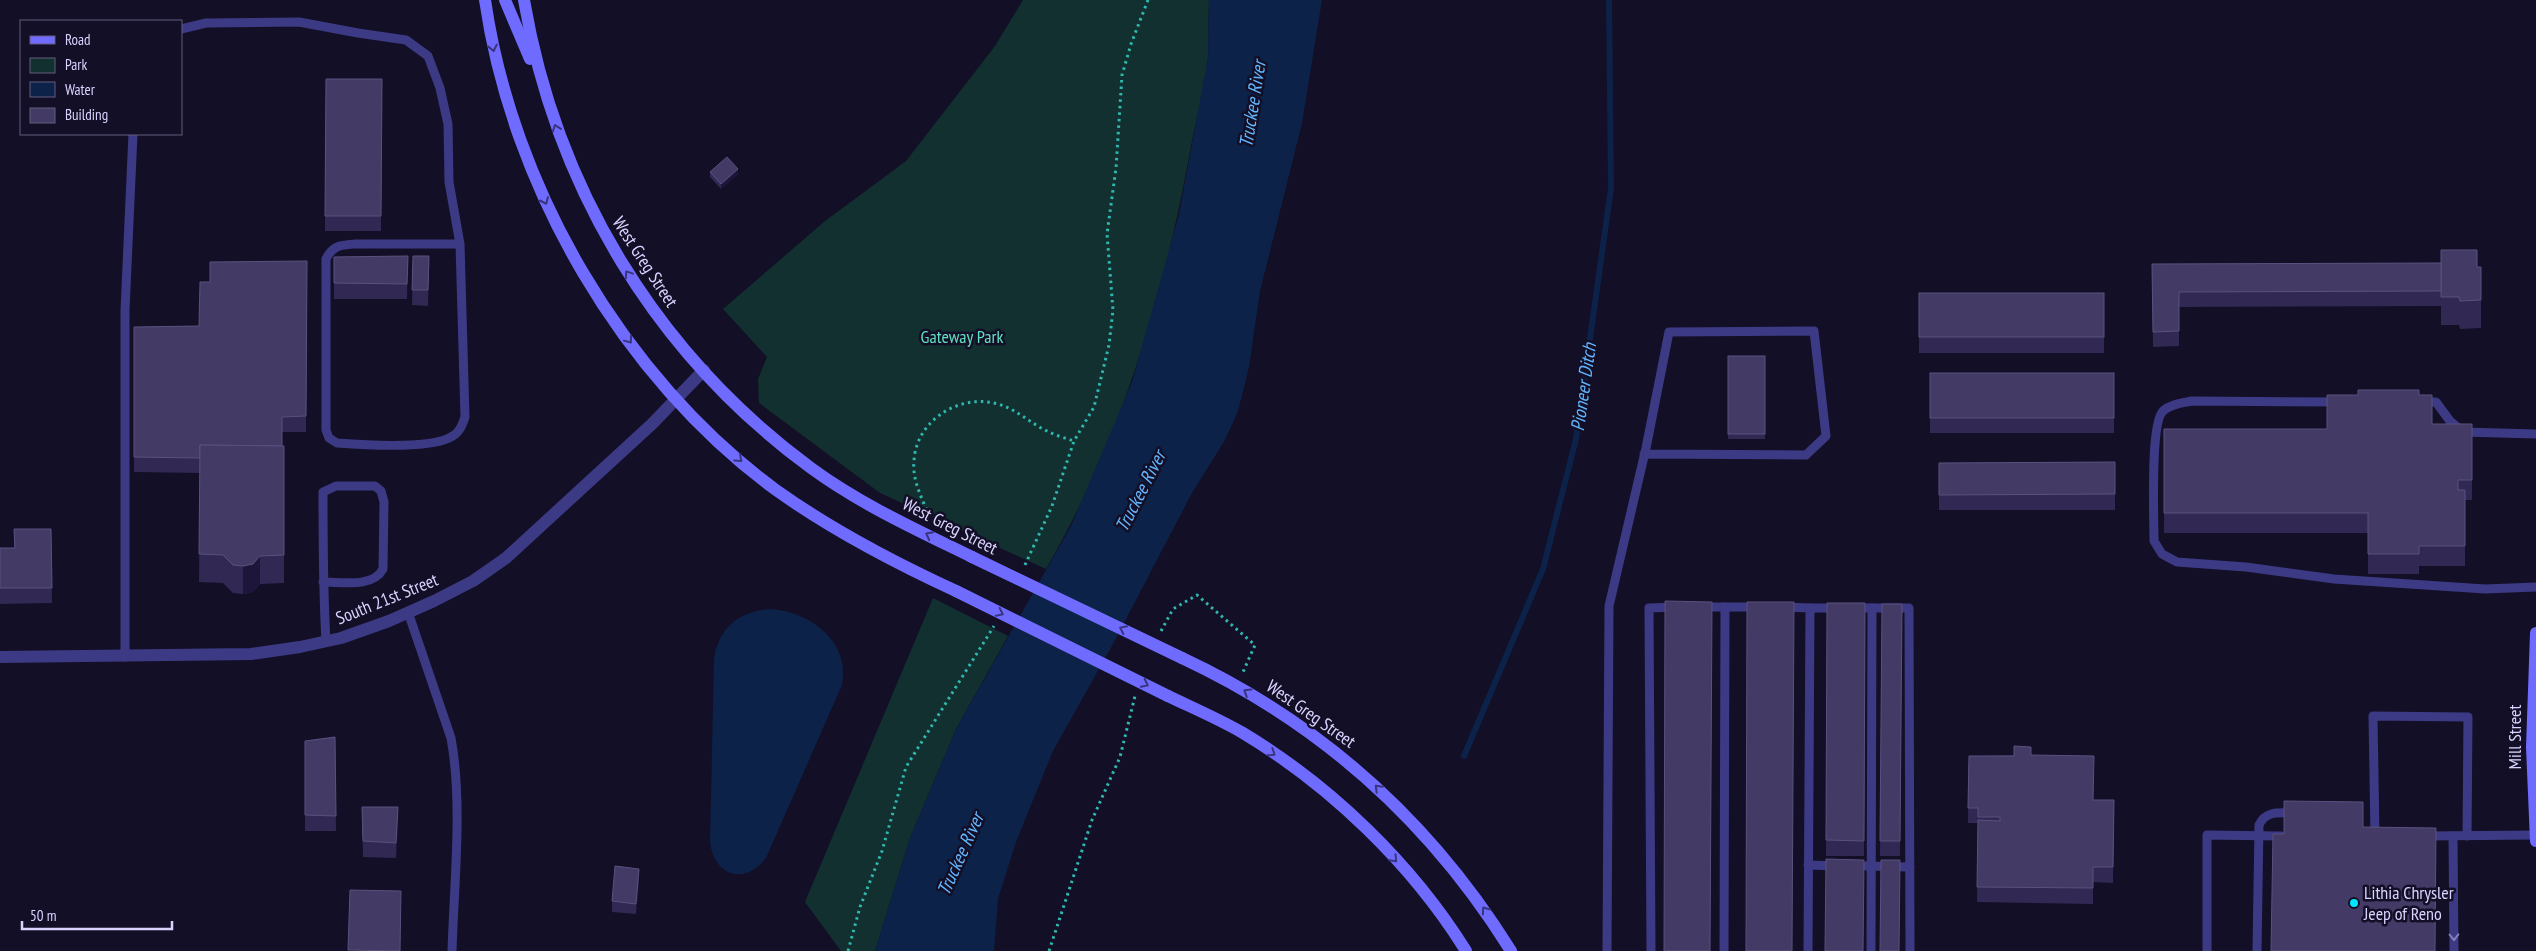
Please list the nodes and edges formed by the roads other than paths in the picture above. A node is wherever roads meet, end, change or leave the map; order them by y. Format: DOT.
graph roads {
  1 [pos="485,0"];
  2 [pos="505,0"];
  3 [pos="524,0"];
  4 [pos="182,29"];
  5 [pos="542,83"];
  6 [pos="133,135"];
  7 [pos="460,244"];
  8 [pos="704,370"];
  9 [pos="676,398"];
  10 [pos="2349,402"];
  11 [pos="2417,402"];
  12 [pos="2536,434"];
  13 [pos="1644,454"];
  14 [pos="323,582"];
  15 [pos="2536,586"];
  16 [pos="1725,607"];
  17 [pos="1810,608"];
  18 [pos="1872,608"];
  19 [pos="408,612"];
  20 [pos="2536,633"];
  21 [pos="326,641"];
  22 [pos="0,657"];
  23 [pos="125,657"];
  24 [pos="2300,812"];
  25 [pos="2536,835"];
  26 [pos="2258,836"];
  27 [pos="2281,836"];
  28 [pos="2415,836"];
  29 [pos="2453,836"];
  30 [pos="2467,836"];
  31 [pos="2364,837"];
  32 [pos="2536,841"];
  33 [pos="1808,865"];
  34 [pos="1872,866"];
  35 [pos="1910,867"];
  36 [pos="452,951"];
  37 [pos="1466,951"];
  38 [pos="1511,951"];
  39 [pos="1608,951"];
  40 [pos="1651,951"];
  41 [pos="1724,951"];
  42 [pos="1808,951"];
  43 [pos="1871,951"];
  44 [pos="1910,951"];
  45 [pos="2207,951"];
  46 [pos="2258,951"];
  47 [pos="2454,951"];
  1 -- 9 [label="main road, one-way"];
  2 -- 5 [label="main road"];
  3 -- 5 [label="main road, West Greg Street"];
  4 -- 7 [label="lane"];
  8 -- 5 [label="main road, West Greg Street, one-way"];
  6 -- 23 [label="lane"];
  7 -- 7 [label="lane"];
  8 -- 9 [label="street, South 21st Street"];
  38 -- 8 [label="main road, West Greg Street, one-way, bridge"];
  9 -- 19 [label="street, South 21st Street"];
  9 -- 37 [label="main road, one-way, bridge"];
  10 -- 15 [label="lane"];
  11 -- 12 [label="lane"];
  13 -- 13 [label="lane"];
  13 -- 39 [label="lane"];
  14 -- 14 [label="lane"];
  14 -- 21 [label="lane"];
  16 -- 17 [label="lane"];
  16 -- 40 [label="lane"];
  16 -- 41 [label="lane"];
  17 -- 18 [label="lane"];
  17 -- 33 [label="lane"];
  18 -- 34 [label="lane"];
  18 -- 35 [label="lane"];
  19 -- 21 [label="street, South 21st Street"];
  19 -- 36 [label="lane"];
  20 -- 25 [label="main road, Mill Street"];
  21 -- 23 [label="street, South 21st Street"];
  22 -- 23 [label="street, South 21st Street"];
  24 -- 26 [label="lane"];
  25 -- 30 [label="lane"];
  25 -- 32 [label="main road, Mill Street"];
  26 -- 27 [label="lane"];
  26 -- 45 [label="lane"];
  26 -- 46 [label="lane"];
  28 -- 29 [label="lane"];
  29 -- 30 [label="lane"];
  29 -- 47 [label="lane, one-way"];
  30 -- 31 [label="lane"];
  33 -- 34 [label="lane"];
  33 -- 42 [label="lane"];
  34 -- 35 [label="lane"];
  34 -- 43 [label="lane"];
  35 -- 44 [label="lane"];
}
